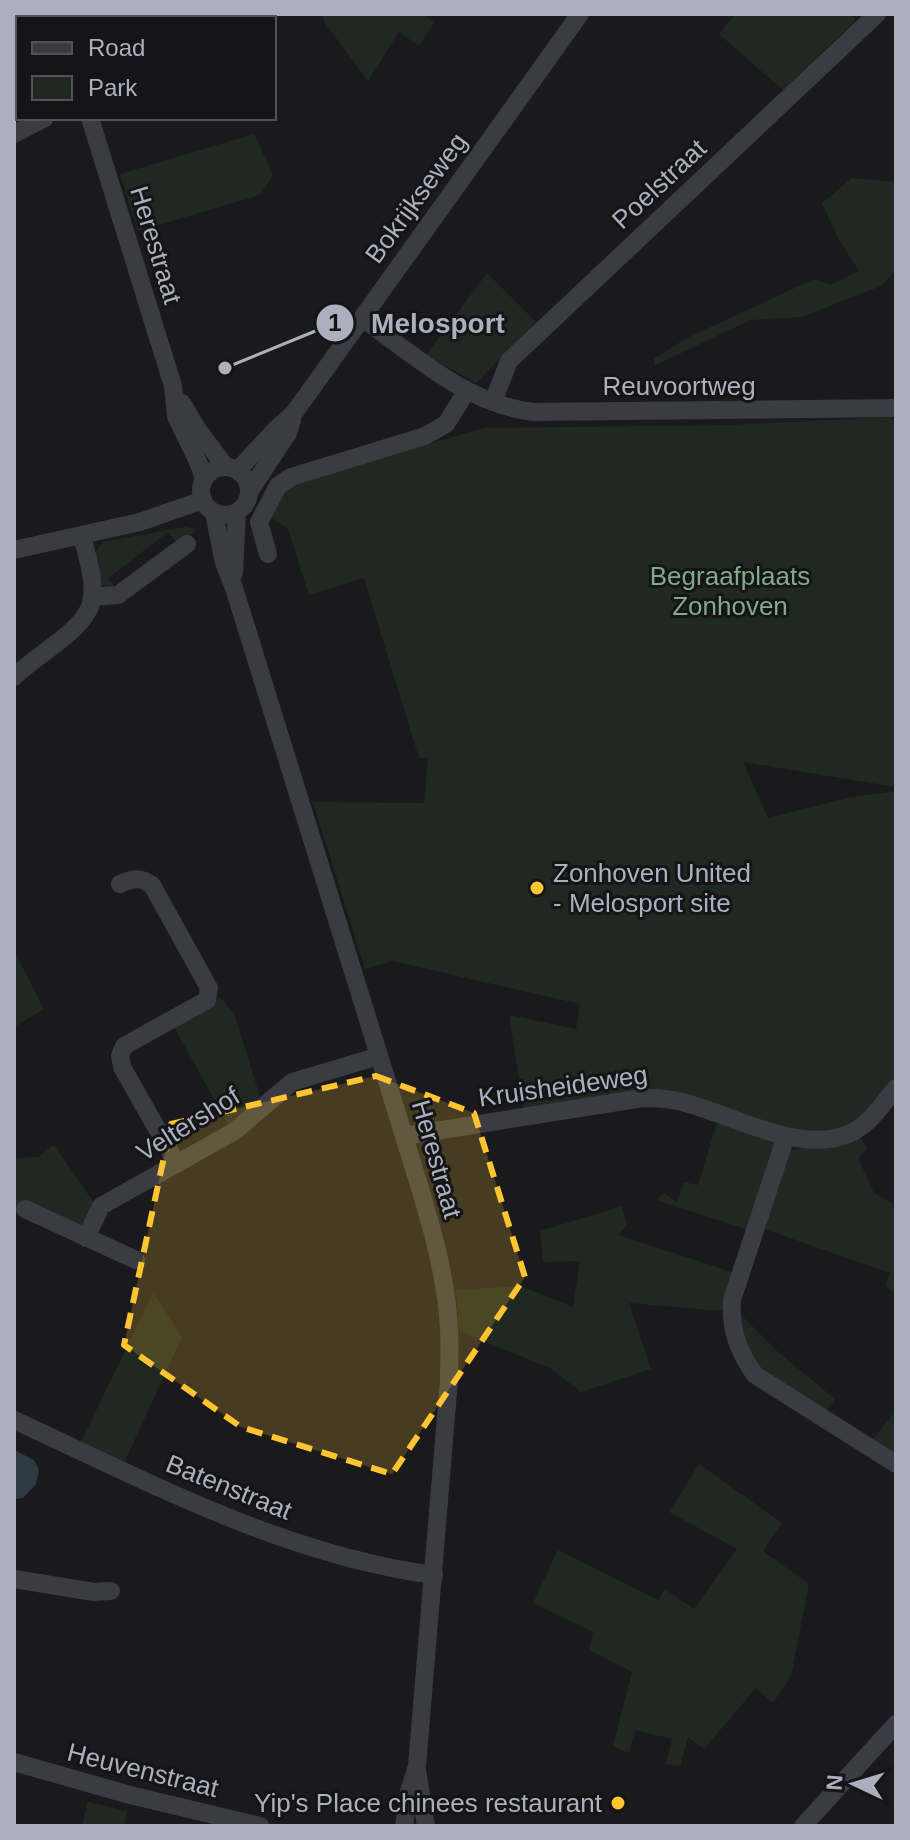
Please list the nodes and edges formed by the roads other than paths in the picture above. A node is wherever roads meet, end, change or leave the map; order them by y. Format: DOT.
graph roads {
  1 [pos="580,14"];
  2 [pos="877,14"];
  3 [pos="41,120"];
  4 [pos="91,120"];
  5 [pos="14,134"];
  6 [pos="362,318"];
  7 [pos="173,386"];
  8 [pos="466,392"];
  9 [pos="493,402"];
  10 [pos="896,408"];
  11 [pos="294,413"];
  12 [pos="232,468"];
  13 [pos="204,479"];
  14 [pos="249,492"];
  15 [pos="209,506"];
  16 [pos="237,512"];
  17 [pos="82,535"];
  18 [pos="187,544"];
  19 [pos="14,550"];
  20 [pos="268,554"];
  21 [pos="234,588"];
  22 [pos="93,597"];
  23 [pos="14,677"];
  24 [pos="120,884"];
  25 [pos="379,1056"];
  26 [pos="896,1088"];
  27 [pos="404,1136"];
  28 [pos="786,1136"];
  29 [pos="177,1164"];
  30 [pos="25,1209"];
  31 [pos="86,1238"];
  32 [pos="136,1260"];
  33 [pos="14,1420"];
  34 [pos="896,1464"];
  35 [pos="434,1575"];
  36 [pos="14,1579"];
  37 [pos="111,1591"];
  38 [pos="896,1724"];
  39 [pos="14,1762"];
  40 [pos="417,1766"];
  41 [pos="260,1826"];
  42 [pos="404,1826"];
  43 [pos="426,1826"];
  44 [pos="803,1826"];
  1 -- 6 [label="street, Bokrijkseweg"];
  2 -- 9 [label="street, Poelstraat"];
  3 -- 5 [label="street"];
  4 -- 7 [label="street, Herestraat"];
  6 -- 8 [label="street, Reuvoortweg"];
  6 -- 11 [label="street, Bokrijkseweg"];
  7 -- 12 [label="street, Herestraat"];
  7 -- 13 [label="street, Herestraat"];
  8 -- 9 [label="street, Reuvoortweg"];
  8 -- 20 [label="street"];
  9 -- 10 [label="street, Reuvoortweg"];
  11 -- 12 [label="street, Bokrijkseweg"];
  11 -- 14 [label="street, Bokrijkseweg"];
  12 -- 13 [label="street"];
  12 -- 14 [label="street"];
  13 -- 15 [label="street"];
  14 -- 16 [label="street"];
  15 -- 16 [label="street"];
  15 -- 17 [label="street"];
  15 -- 21 [label="street, Herestraat"];
  16 -- 21 [label="street, Herestraat"];
  17 -- 19 [label="street"];
  17 -- 22 [label="street"];
  18 -- 22 [label="street"];
  21 -- 25 [label="street, Herestraat"];
  22 -- 23 [label="street"];
  24 -- 29 [label="street"];
  25 -- 27 [label="street, Herestraat"];
  25 -- 29 [label="street, Veltershof"];
  26 -- 28 [label="street, Kruisheideweg"];
  27 -- 28 [label="street, Kruisheideweg"];
  27 -- 35 [label="street, Herestraat"];
  28 -- 34 [label="street"];
  29 -- 31 [label="street, Veltershof"];
  30 -- 31 [label="street"];
  31 -- 32 [label="street"];
  33 -- 35 [label="street, Batenstraat"];
  35 -- 40 [label="street, Herestraat"];
  36 -- 37 [label="street"];
  38 -- 44 [label="street"];
  39 -- 41 [label="street, Heuvenstraat"];
  40 -- 42 [label="street, Herestraat"];
  40 -- 43 [label="street, Herestraat"];
}
